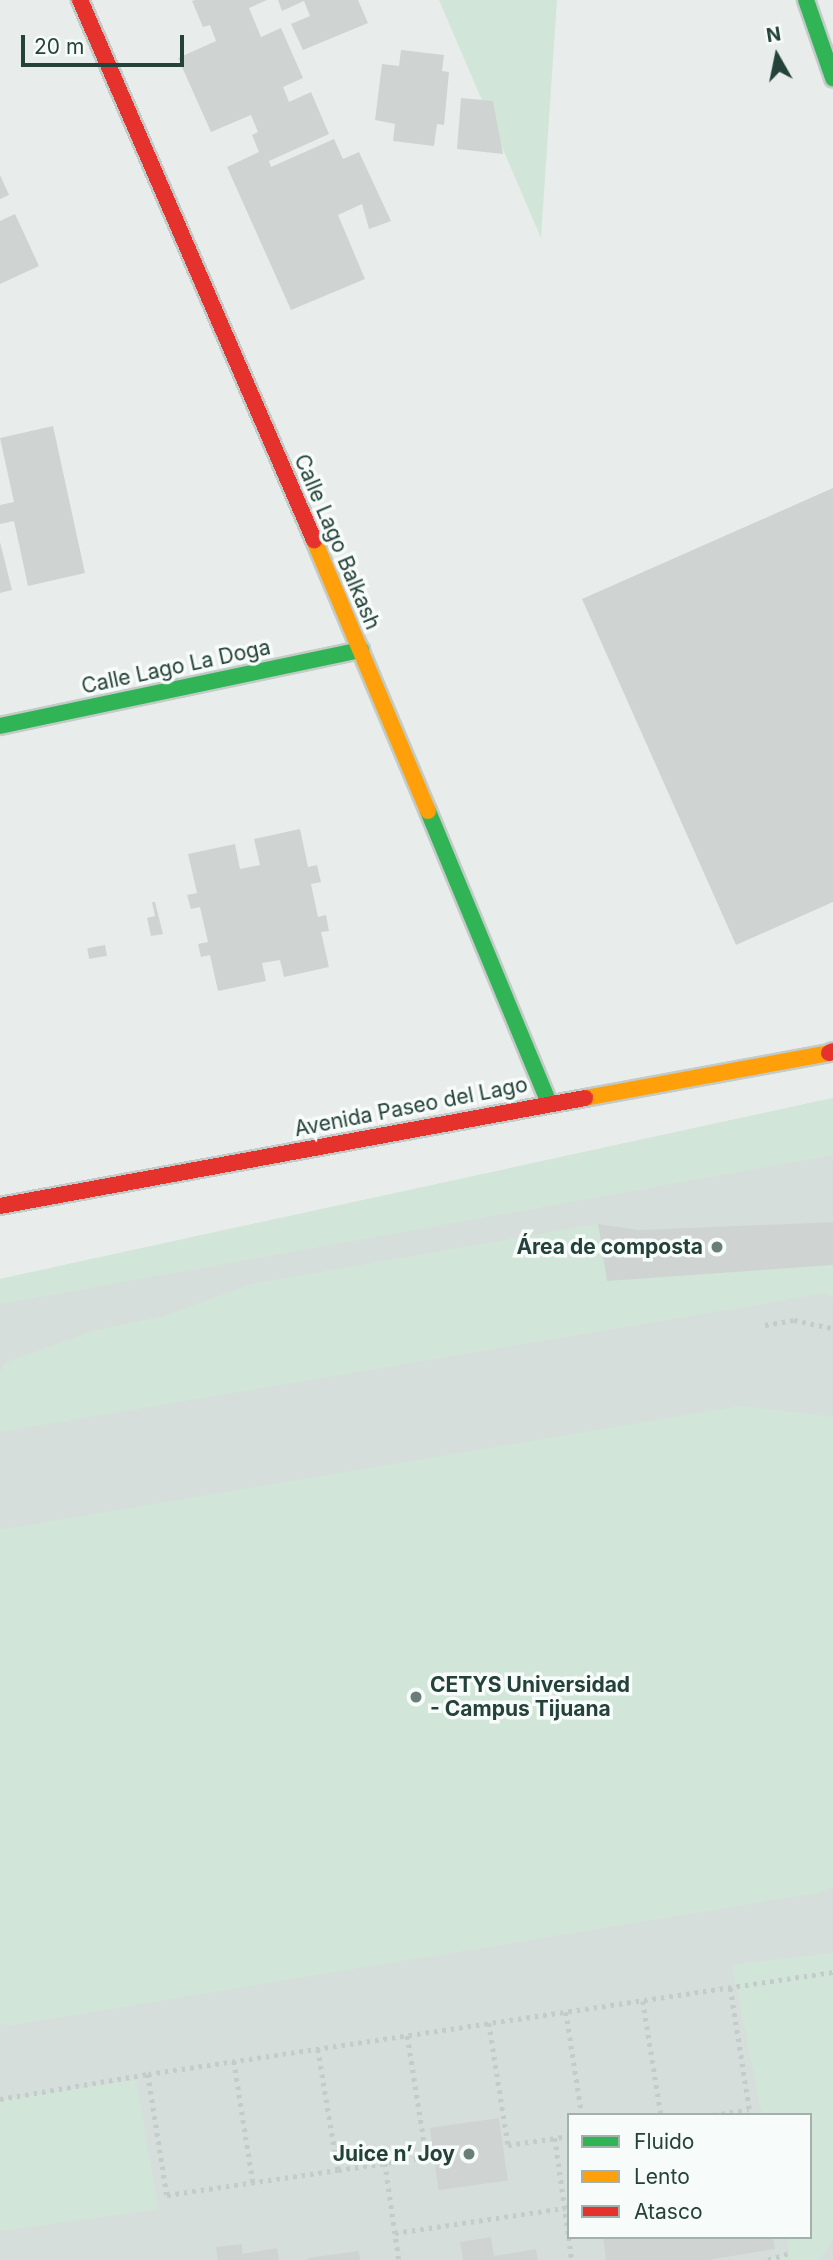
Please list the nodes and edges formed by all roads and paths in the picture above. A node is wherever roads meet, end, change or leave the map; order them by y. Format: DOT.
graph roads {
  1 [pos="80,0"];
  2 [pos="806,0"];
  3 [pos="833,78"];
  4 [pos="362,650"];
  5 [pos="0,726"];
  6 [pos="832,1052"];
  7 [pos="549,1103"];
  8 [pos="0,1206"];
  9 [pos="765,1325"];
  10 [pos="833,1328"];
  11 [pos="833,1972"];
  12 [pos="730,1988"];
  13 [pos="643,2001"];
  14 [pos="566,2012"];
  15 [pos="489,2023"];
  16 [pos="407,2035"];
  17 [pos="318,2049"];
  18 [pos="233,2061"];
  19 [pos="148,2074"];
  20 [pos="0,2099"];
  21 [pos="582,2113"];
  22 [pos="661,2113"];
  23 [pos="725,2113"];
  24 [pos="567,2136"];
  25 [pos="555,2138"];
  26 [pos="385,2163"];
  27 [pos="338,2170"];
  28 [pos="253,2183"];
  29 [pos="565,2208"];
  30 [pos="567,2222"];
  31 [pos="395,2233"];
  32 [pos="569,2239"];
  33 [pos="790,2253"];
  34 [pos="399,2260"];
  35 [pos="572,2260"];
  36 [pos="768,2260"];
  1 -- 4 [label="street, Calle Lago Balkash"];
  2 -- 3 [label="street"];
  4 -- 5 [label="street, Calle Lago La Doga"];
  4 -- 7 [label="street, Calle Lago Balkash"];
  6 -- 7 [label="street, Avenida Paseo del Lago"];
  7 -- 8 [label="street, Avenida Paseo del Lago"];
  9 -- 10 [label="path"];
  11 -- 12 [label="path"];
  12 -- 13 [label="path"];
  12 -- 23 [label="path"];
  13 -- 14 [label="path"];
  13 -- 22 [label="path"];
  14 -- 15 [label="path"];
  14 -- 21 [label="path"];
  15 -- 16 [label="path"];
  15 -- 25 [label="path"];
  16 -- 17 [label="path"];
  16 -- 26 [label="path"];
  17 -- 18 [label="path"];
  17 -- 27 [label="path"];
  18 -- 19 [label="path"];
  18 -- 28 [label="path"];
  19 -- 20 [label="path"];
  19 -- 28 [label="path"];
  24 -- 25 [label="path"];
  25 -- 29 [label="path"];
  26 -- 27 [label="path"];
  26 -- 31 [label="path"];
  27 -- 28 [label="path"];
  29 -- 30 [label="path"];
  29 -- 31 [label="path"];
  31 -- 34 [label="path"];
  32 -- 35 [label="path"];
  33 -- 36 [label="path"];
}
